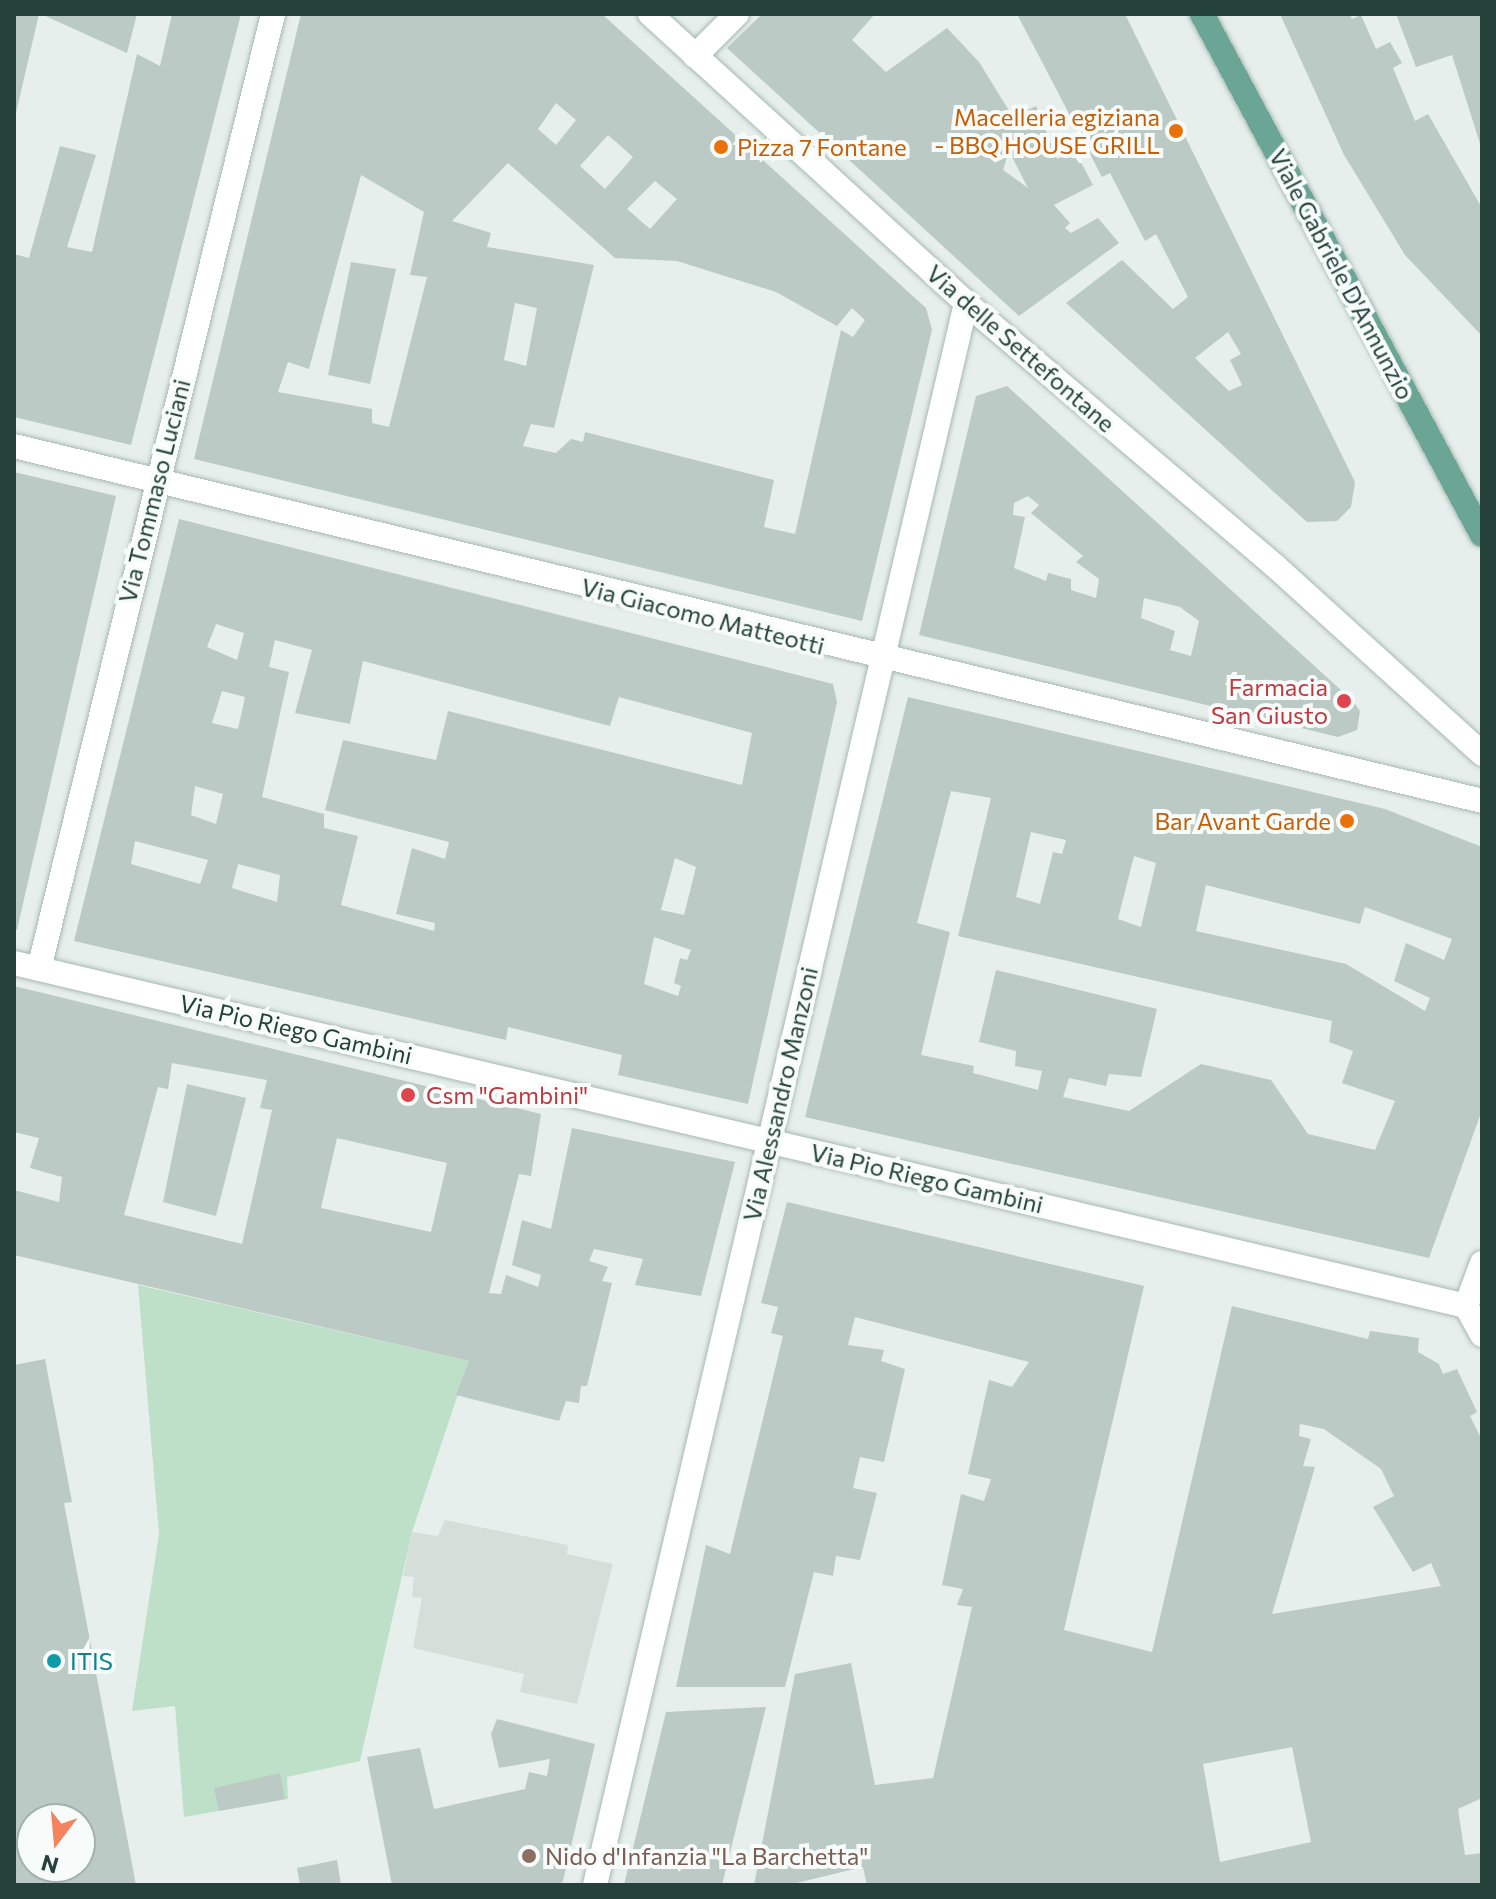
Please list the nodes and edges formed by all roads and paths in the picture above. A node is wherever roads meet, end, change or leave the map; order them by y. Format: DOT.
graph roads {
  1 [pos="273,14"];
  2 [pos="650,14"];
  3 [pos="737,14"];
  4 [pos="1202,14"];
  5 [pos="695,56"];
  6 [pos="966,303"];
  7 [pos="14,446"];
  8 [pos="156,480"];
  9 [pos="1482,535"];
  10 [pos="882,660"];
  11 [pos="1482,754"];
  12 [pos="1482,801"];
  13 [pos="14,963"];
  14 [pos="39,969"];
  15 [pos="769,1141"];
  16 [pos="1482,1263"];
  17 [pos="1466,1306"];
  18 [pos="1482,1335"];
  19 [pos="595,1885"];
  1 -- 8 [label="street, Via Tommaso Luciani"];
  2 -- 5 [label="street, Via delle Settefontane"];
  3 -- 5 [label="street"];
  4 -- 9 [label="main road, Viale Gabriele D'Annunzio"];
  5 -- 6 [label="street, Via delle Settefontane"];
  6 -- 10 [label="street, Via Alessandro Manzoni"];
  6 -- 11 [label="street, Via delle Settefontane"];
  7 -- 8 [label="street, Via Giacomo Matteotti"];
  8 -- 10 [label="street, Via Giacomo Matteotti"];
  8 -- 14 [label="street, Via Tommaso Luciani"];
  10 -- 12 [label="street, Via Giacomo Matteotti"];
  10 -- 15 [label="street, Via Alessandro Manzoni"];
  13 -- 14 [label="street, Via Pio Riego Gambini"];
  14 -- 15 [label="street, Via Pio Riego Gambini"];
  15 -- 17 [label="street, Via Pio Riego Gambini"];
  15 -- 19 [label="street, Via Alessandro Manzoni"];
  16 -- 17 [label="street"];
  17 -- 18 [label="street"];
}
